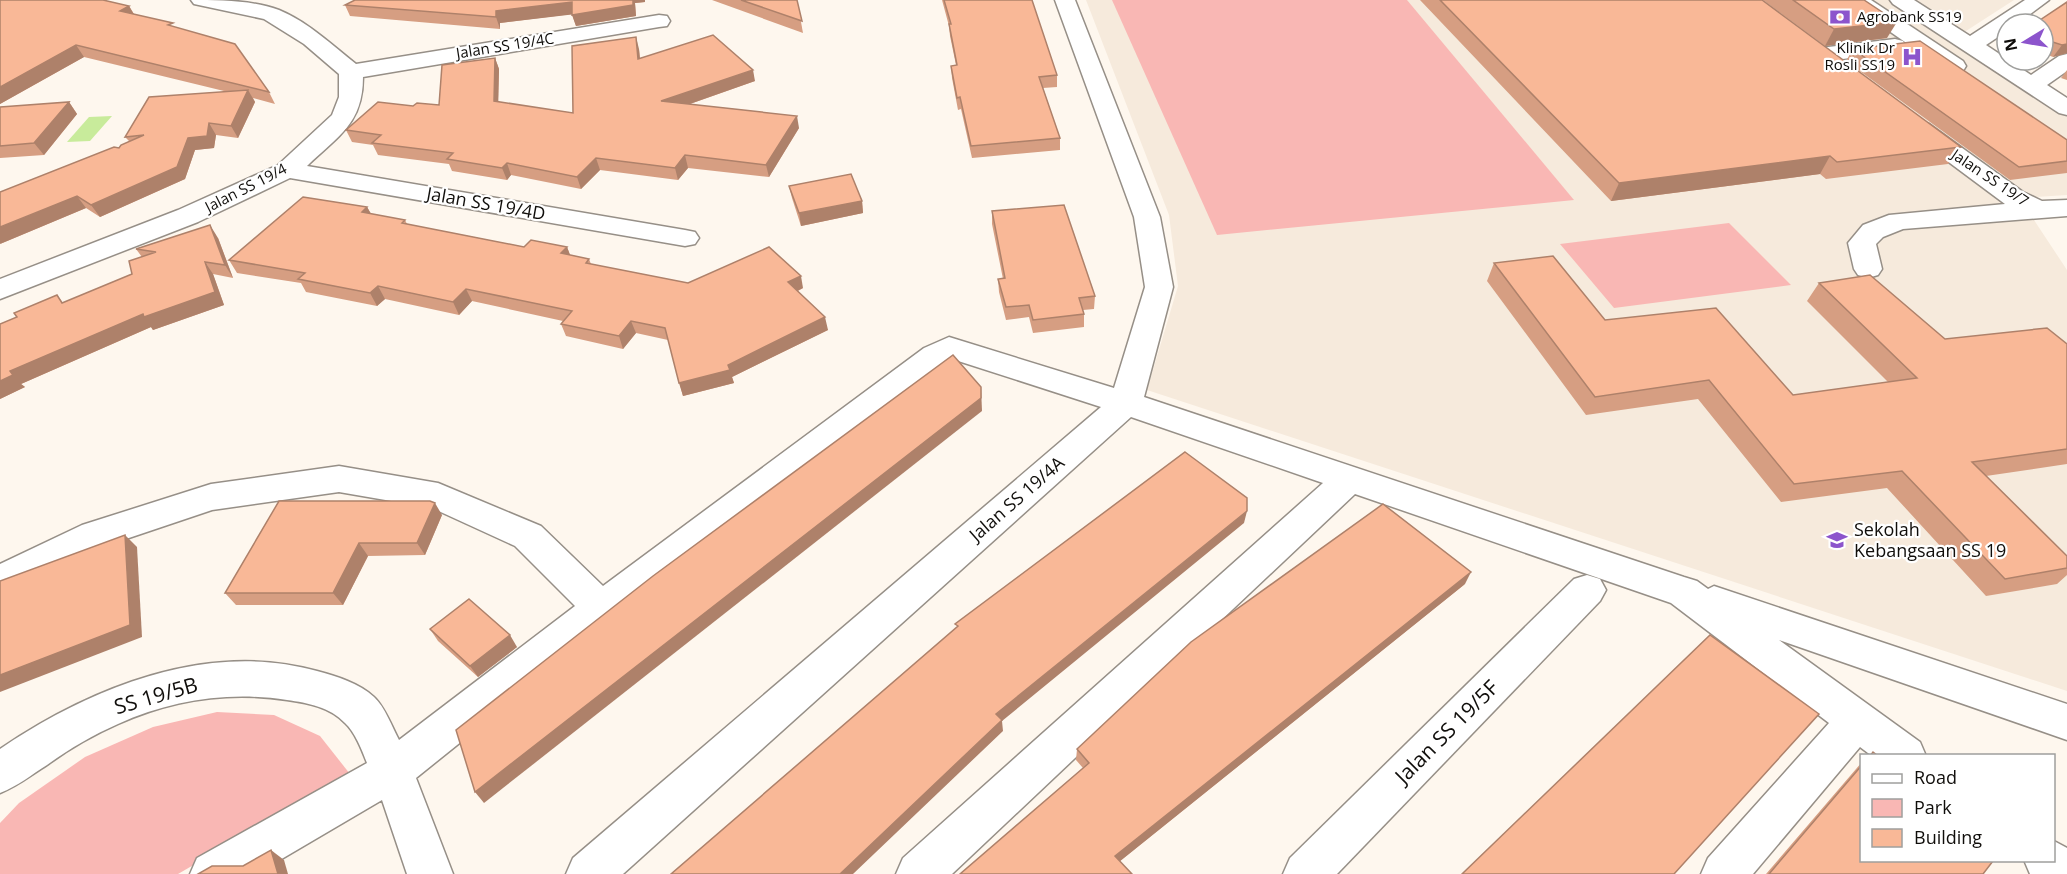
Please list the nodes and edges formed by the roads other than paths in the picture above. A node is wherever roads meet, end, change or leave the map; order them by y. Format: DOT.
graph roads {
  1 [pos="201,0"];
  2 [pos="1065,0"];
  3 [pos="1857,0"];
  4 [pos="1900,0"];
  5 [pos="2039,0"];
  6 [pos="1970,19"];
  7 [pos="658,21"];
  8 [pos="1990,31"];
  9 [pos="1920,43"];
  10 [pos="1970,46"];
  11 [pos="2067,61"];
  12 [pos="351,72"];
  13 [pos="1848,75"];
  14 [pos="1969,76"];
  15 [pos="2032,86"];
  16 [pos="2067,108"];
  17 [pos="1903,116"];
  18 [pos="287,170"];
  19 [pos="2067,208"];
  20 [pos="2038,209"];
  21 [pos="686,238"];
  22 [pos="1868,269"];
  23 [pos="0,290"];
  24 [pos="1126,403"];
  25 [pos="1349,479"];
  26 [pos="0,581"];
  27 [pos="1587,590"];
  28 [pos="1684,592"];
  29 [pos="601,608"];
  30 [pos="1857,720"];
  31 [pos="2067,722"];
  32 [pos="1902,754"];
  33 [pos="392,771"];
  34 [pos="0,773"];
  35 [pos="2047,862"];
  36 [pos="213,874"];
  37 [pos="430,874"];
  38 [pos="589,874"];
  39 [pos="919,874"];
  40 [pos="1306,874"];
  41 [pos="1724,874"];
  42 [pos="2064,874"];
  1 -- 12 [label="street"];
  2 -- 24 [label="street"];
  3 -- 9 [label="street"];
  4 -- 10 [label="street"];
  5 -- 8 [label="street"];
  6 -- 8 [label="street"];
  7 -- 12 [label="street, Jalan SS 19/4C"];
  8 -- 10 [label="street"];
  9 -- 13 [label="street"];
  9 -- 14 [label="street"];
  10 -- 15 [label="street"];
  11 -- 15 [label="street"];
  12 -- 18 [label="street, Jalan SS 19/4"];
  15 -- 16 [label="street"];
  17 -- 20 [label="street, Jalan SS 19/7"];
  18 -- 21 [label="street, Jalan SS 19/4D"];
  18 -- 23 [label="street, Jalan SS 19/4"];
  19 -- 20 [label="street, Jalan SS 19/7"];
  20 -- 22 [label="street"];
  24 -- 25 [label="street"];
  24 -- 29 [label="street"];
  24 -- 38 [label="street, Jalan SS 19/4A"];
  25 -- 28 [label="street"];
  25 -- 39 [label="street"];
  26 -- 29 [label="street"];
  27 -- 40 [label="street, Jalan SS 19/5F"];
  28 -- 30 [label="street"];
  28 -- 31 [label="street"];
  29 -- 33 [label="street"];
  30 -- 32 [label="street"];
  30 -- 41 [label="street"];
  33 -- 34 [label="street, SS 19/5B"];
  33 -- 36 [label="street"];
  33 -- 37 [label="street, SS 19/5B"];
  35 -- 42 [label="street"];
}
